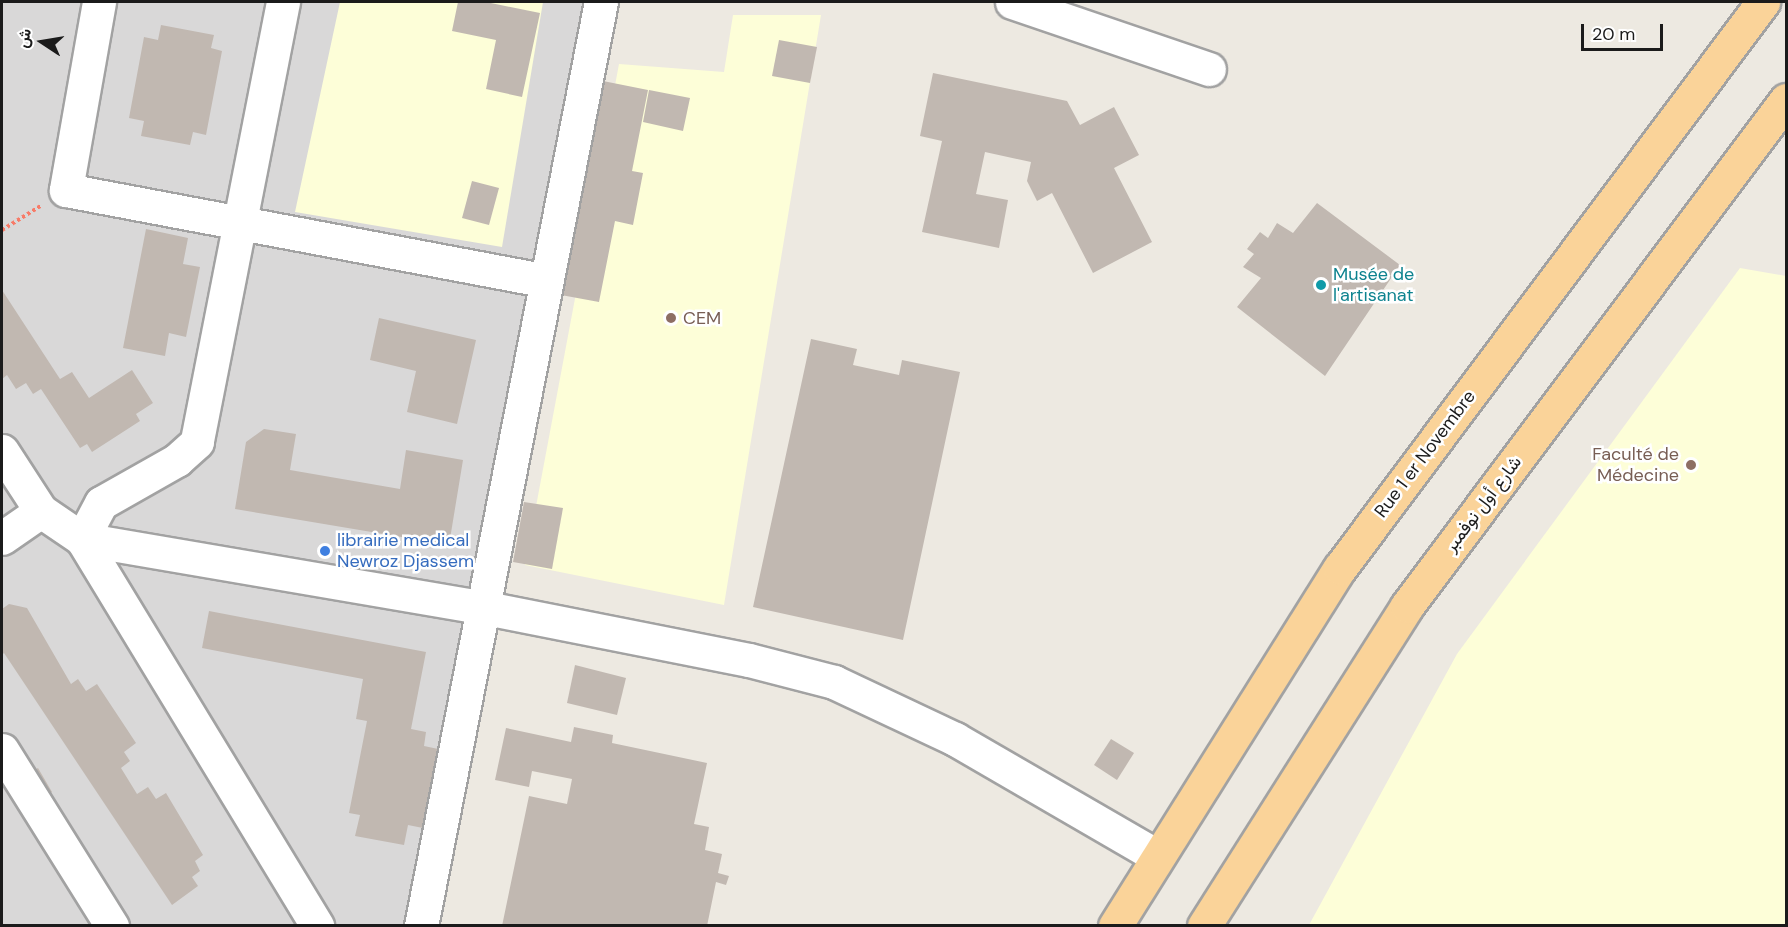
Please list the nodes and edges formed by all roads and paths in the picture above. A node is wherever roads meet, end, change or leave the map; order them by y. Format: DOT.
graph roads {
  1 [pos="99,2"];
  2 [pos="284,2"];
  3 [pos="601,2"];
  4 [pos="1012,2"];
  5 [pos="1763,2"];
  6 [pos="1209,69"];
  7 [pos="1786,100"];
  8 [pos="66,190"];
  9 [pos="241,224"];
  10 [pos="2,230"];
  11 [pos="546,281"];
  12 [pos="2,451"];
  13 [pos="41,511"];
  14 [pos="2,538"];
  15 [pos="82,539"];
  16 [pos="481,607"];
  17 [pos="2,750"];
  18 [pos="1157,856"];
  19 [pos="112,926"];
  20 [pos="317,926"];
  21 [pos="421,926"];
  22 [pos="1114,926"];
  23 [pos="1204,926"];
  1 -- 8 [label="street"];
  2 -- 9 [label="street"];
  3 -- 11 [label="street"];
  4 -- 6 [label="street"];
  5 -- 18 [label="main road, Rue 1 er Novembre"];
  7 -- 23 [label="main road, شارع أول نوفمبر"];
  8 -- 9 [label="street"];
  8 -- 10 [label="path"];
  9 -- 11 [label="street"];
  9 -- 15 [label="street"];
  11 -- 16 [label="street"];
  12 -- 13 [label="street"];
  13 -- 14 [label="street"];
  13 -- 15 [label="street"];
  15 -- 16 [label="street"];
  15 -- 20 [label="street"];
  16 -- 18 [label="street"];
  16 -- 21 [label="street"];
  17 -- 19 [label="street"];
  18 -- 22 [label="main road, Rue 1 er Novembre"];
}
